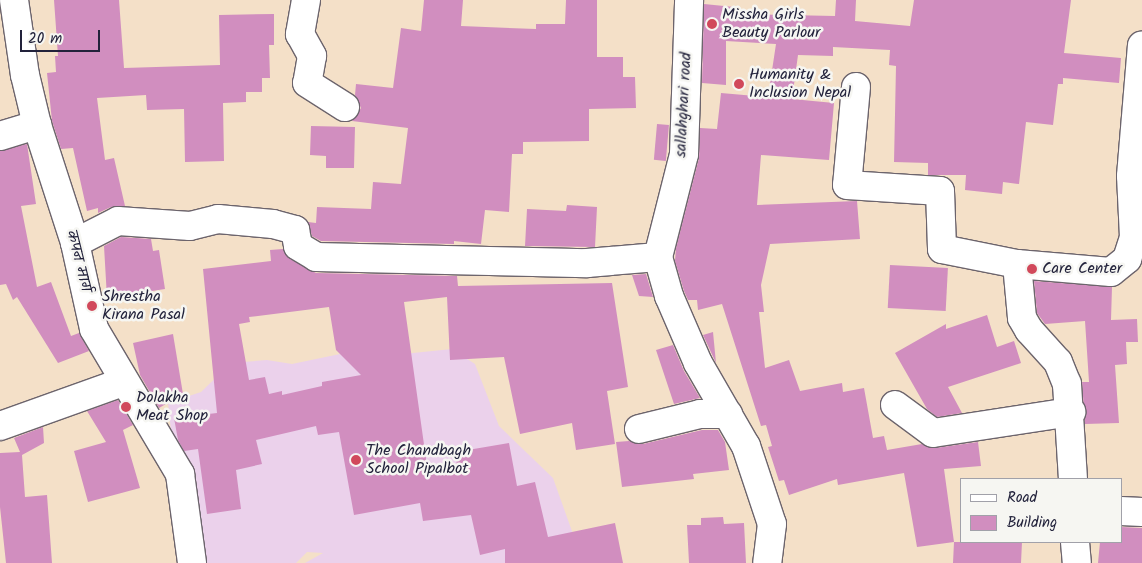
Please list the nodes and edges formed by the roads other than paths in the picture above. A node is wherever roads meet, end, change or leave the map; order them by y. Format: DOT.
graph roads {
  1 [pos="14,0"];
  2 [pos="306,0"];
  3 [pos="689,0"];
  4 [pos="1142,45"];
  5 [pos="856,87"];
  6 [pos="345,107"];
  7 [pos="37,125"];
  8 [pos="0,136"];
  9 [pos="75,243"];
  10 [pos="658,257"];
  11 [pos="1018,264"];
  12 [pos="124,382"];
  13 [pos="895,405"];
  14 [pos="1071,412"];
  15 [pos="728,414"];
  16 [pos="0,426"];
  17 [pos="639,429"];
  18 [pos="1072,478"];
  19 [pos="1122,511"];
  20 [pos="1142,512"];
  21 [pos="1076,543"];
  22 [pos="192,563"];
  23 [pos="767,563"];
  24 [pos="1077,563"];
  1 -- 7 [label="street, कपन मार्ग"];
  2 -- 6 [label="street"];
  3 -- 10 [label="street, sallahghari road"];
  4 -- 11 [label="street"];
  5 -- 11 [label="street"];
  7 -- 8 [label="street"];
  7 -- 9 [label="street, कपन मार्ग"];
  9 -- 10 [label="street"];
  9 -- 12 [label="street, कपन मार्ग"];
  10 -- 15 [label="street"];
  11 -- 14 [label="street"];
  12 -- 16 [label="street"];
  12 -- 22 [label="street, कपन मार्ग"];
  13 -- 14 [label="street"];
  14 -- 18 [label="street"];
  15 -- 17 [label="street"];
  15 -- 23 [label="street"];
  19 -- 20 [label="street"];
  21 -- 24 [label="street"];
}
